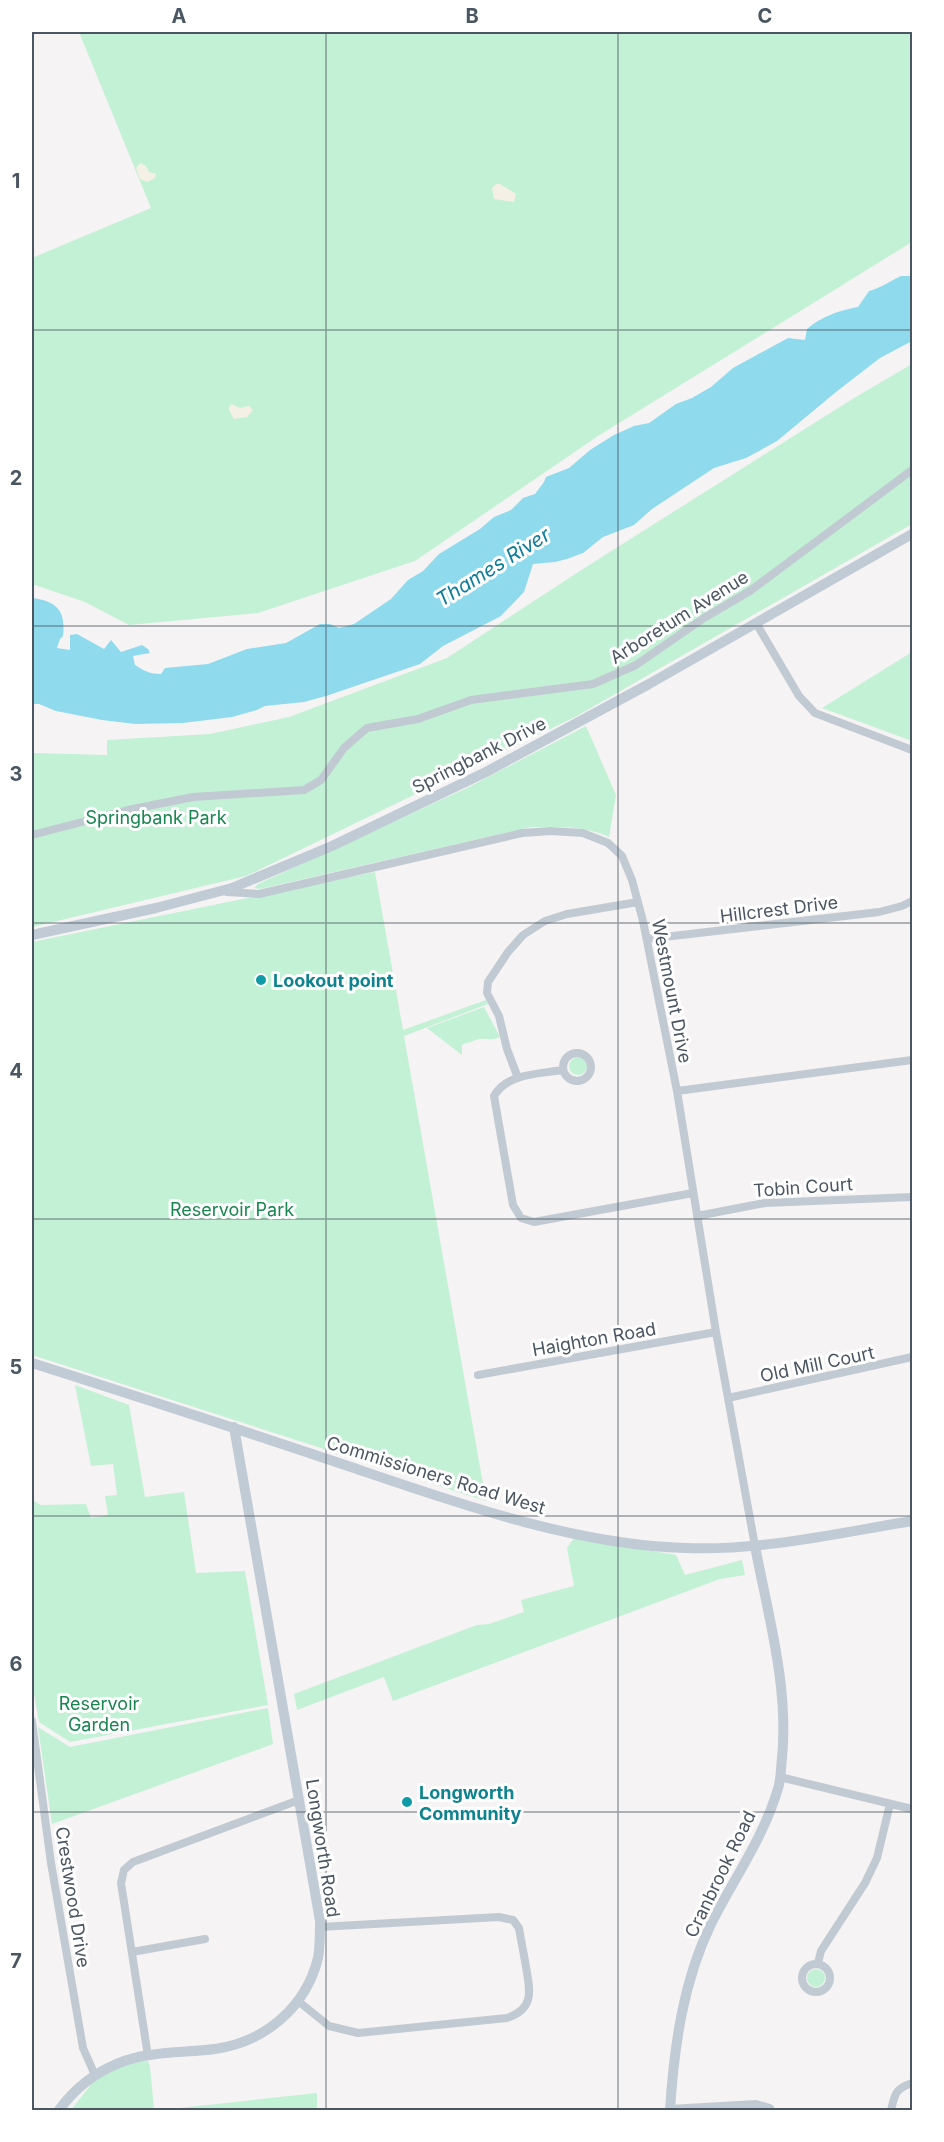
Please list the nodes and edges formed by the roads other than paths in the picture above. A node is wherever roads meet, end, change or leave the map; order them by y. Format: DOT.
graph roads {
  1 [pos="912,470"];
  2 [pos="912,534"];
  3 [pos="756,623"];
  4 [pos="912,750"];
  5 [pos="32,835"];
  6 [pos="219,891"];
  7 [pos="912,901"];
  8 [pos="638,902"];
  9 [pos="32,935"];
  10 [pos="646,939"];
  11 [pos="912,1060"];
  12 [pos="563,1070"];
  13 [pos="518,1078"];
  14 [pos="677,1091"];
  15 [pos="693,1193"];
  16 [pos="912,1197"];
  17 [pos="697,1216"];
  18 [pos="716,1332"];
  19 [pos="912,1357"];
  20 [pos="32,1363"];
  21 [pos="478,1375"];
  22 [pos="728,1398"];
  23 [pos="234,1427"];
  24 [pos="912,1521"];
  25 [pos="755,1546"];
  26 [pos="32,1721"];
  27 [pos="780,1777"];
  28 [pos="299,1800"];
  29 [pos="890,1804"];
  30 [pos="912,1809"];
  31 [pos="320,1927"];
  32 [pos="205,1939"];
  33 [pos="132,1952"];
  34 [pos="818,1963"];
  35 [pos="298,2001"];
  36 [pos="148,2056"];
  37 [pos="95,2075"];
  38 [pos="912,2083"];
  39 [pos="59,2110"];
  40 [pos="670,2110"];
  41 [pos="771,2110"];
  42 [pos="891,2110"];
  1 -- 5 [label="street, Arboretum Avenue"];
  2 -- 3 [label="main road, Springbank Drive"];
  3 -- 4 [label="street"];
  3 -- 6 [label="main road, Springbank Drive"];
  6 -- 8 [label="street, Westmount Drive"];
  6 -- 9 [label="main road, Springbank Drive"];
  7 -- 10 [label="street, Hillcrest Drive"];
  8 -- 10 [label="street, Westmount Drive"];
  8 -- 13 [label="street"];
  10 -- 14 [label="street, Westmount Drive"];
  11 -- 14 [label="street"];
  12 -- 13 [label="street"];
  13 -- 15 [label="street"];
  14 -- 15 [label="street, Westmount Drive"];
  15 -- 17 [label="street, Westmount Drive"];
  16 -- 17 [label="street, Tobin Court"];
  17 -- 18 [label="street, Westmount Drive"];
  18 -- 21 [label="street, Haighton Road"];
  18 -- 22 [label="street, Westmount Drive"];
  19 -- 22 [label="street, Old Mill Court"];
  20 -- 23 [label="main road, Commissioners Road West"];
  22 -- 25 [label="street, Westmount Drive"];
  23 -- 25 [label="main road, Commissioners Road West"];
  23 -- 28 [label="main road, Longworth Road"];
  24 -- 25 [label="main road, Commissioners Road West"];
  25 -- 27 [label="main road, Cranbrook Road"];
  26 -- 37 [label="street, Crestwood Drive"];
  27 -- 29 [label="street"];
  27 -- 40 [label="main road, Cranbrook Road"];
  28 -- 31 [label="main road, Longworth Road"];
  28 -- 33 [label="street"];
  29 -- 30 [label="street"];
  29 -- 34 [label="street"];
  31 -- 35 [label="main road, Longworth Road"];
  31 -- 35 [label="street"];
  32 -- 33 [label="street"];
  33 -- 36 [label="street"];
  35 -- 36 [label="main road, Longworth Road"];
  36 -- 37 [label="main road, Longworth Road"];
  37 -- 39 [label="main road, Longworth Road"];
  38 -- 42 [label="street"];
  40 -- 41 [label="street"];
}
